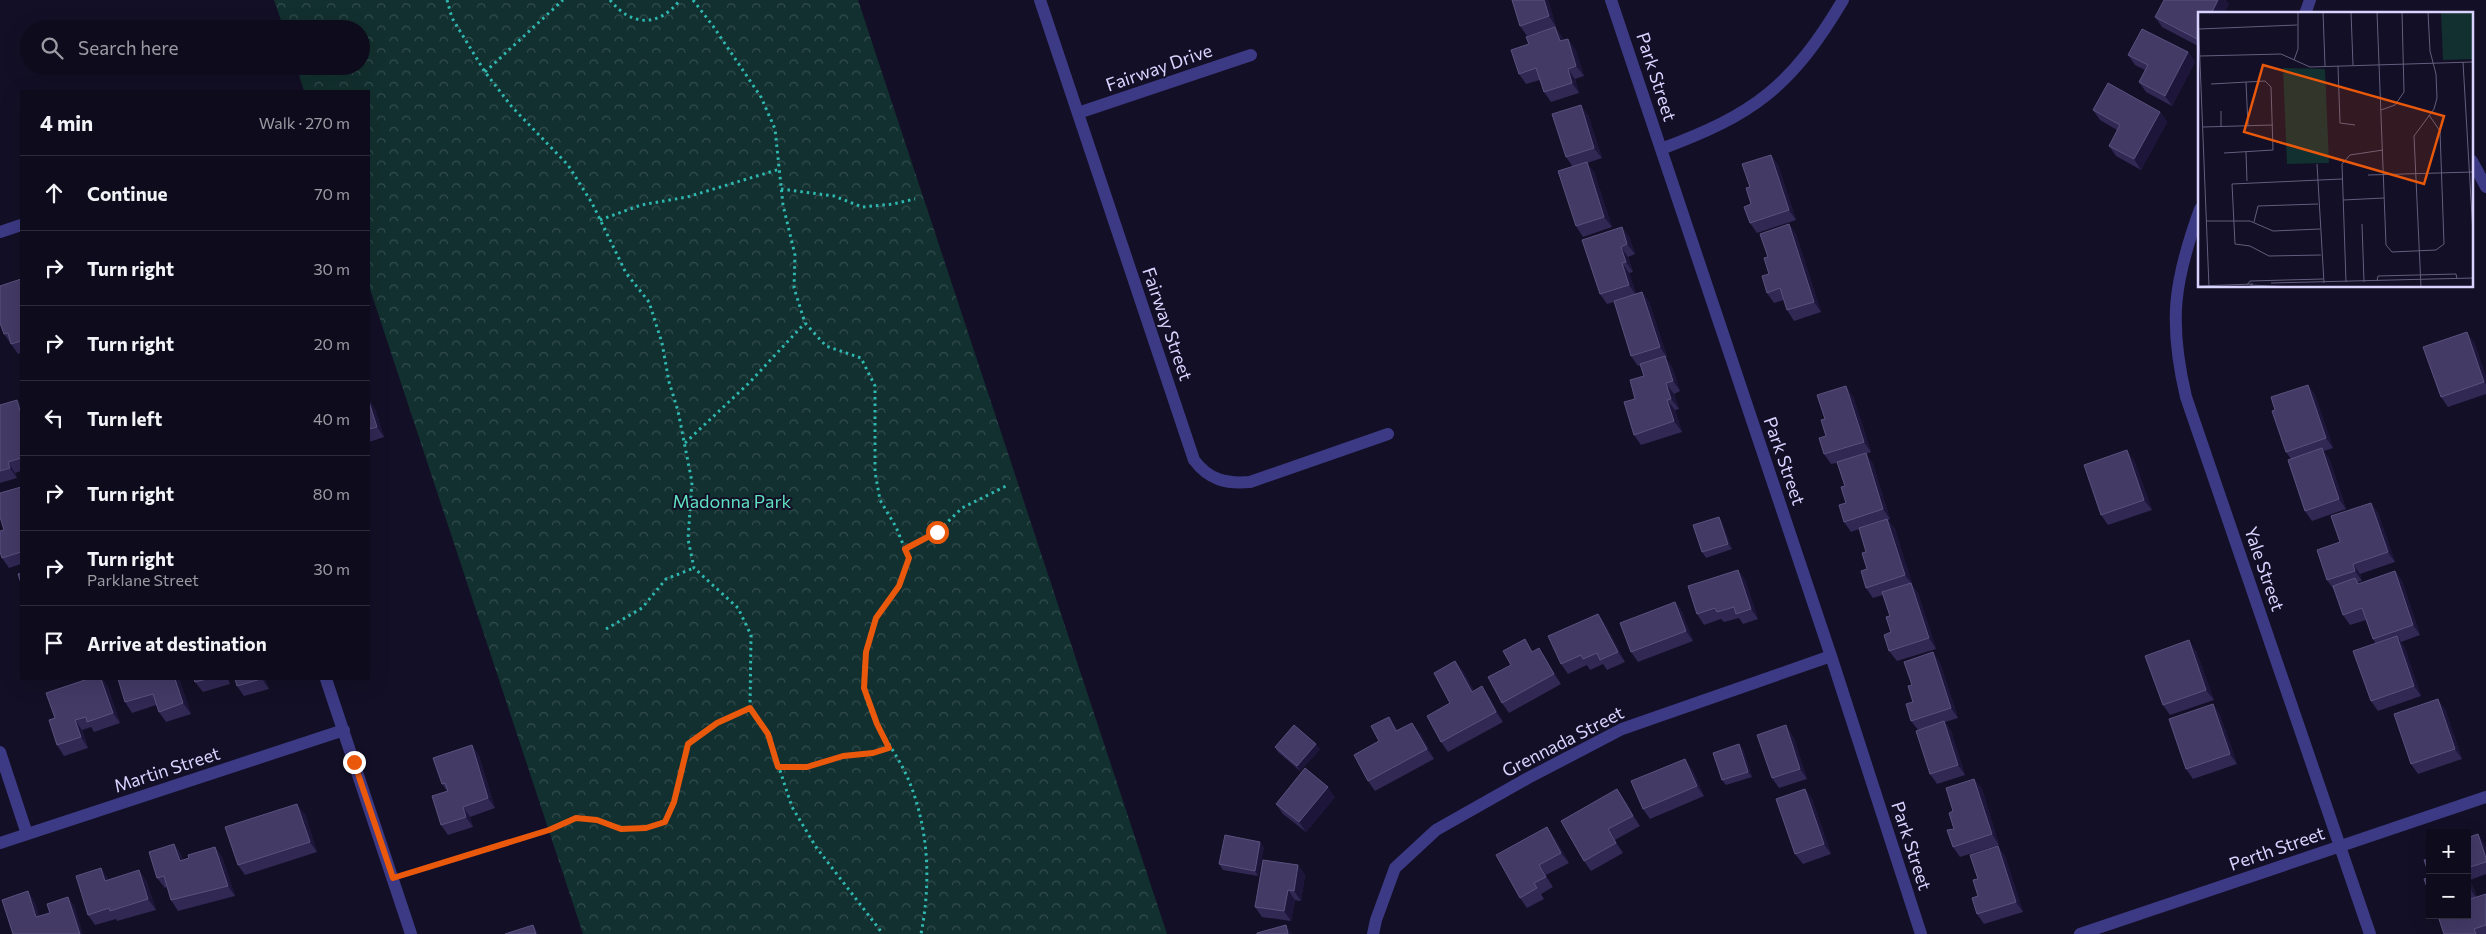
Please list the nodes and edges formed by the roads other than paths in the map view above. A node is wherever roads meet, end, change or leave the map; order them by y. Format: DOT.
graph roads {
  1 [pos="1040,0"];
  2 [pos="1612,0"];
  3 [pos="1843,0"];
  4 [pos="2310,0"];
  5 [pos="2306,12"];
  6 [pos="1251,55"];
  7 [pos="1078,113"];
  8 [pos="1661,149"];
  9 [pos="2474,165"];
  10 [pos="2486,187"];
  11 [pos="2198,215"];
  12 [pos="20,225"];
  13 [pos="0,232"];
  14 [pos="1388,434"];
  15 [pos="1831,656"];
  16 [pos="326,680"];
  17 [pos="344,730"];
  18 [pos="0,752"];
  19 [pos="2486,798"];
  20 [pos="27,834"];
  21 [pos="0,843"];
  22 [pos="2341,846"];
  23 [pos="411,934"];
  24 [pos="1373,934"];
  25 [pos="1921,934"];
  26 [pos="2080,934"];
  27 [pos="2370,934"];
  1 -- 7 [label="street, Fairway Street"];
  2 -- 8 [label="street, Park Street"];
  3 -- 8 [label="street"];
  4 -- 5 [label="street"];
  6 -- 7 [label="street, Fairway Drive"];
  7 -- 14 [label="street, Fairway Street"];
  8 -- 15 [label="street, Park Street"];
  9 -- 10 [label="street"];
  11 -- 22 [label="street, Yale Street"];
  12 -- 13 [label="street"];
  15 -- 24 [label="street, Grennada Street"];
  15 -- 25 [label="street, Park Street"];
  16 -- 17 [label="street"];
  17 -- 20 [label="street, Martin Street"];
  17 -- 23 [label="street"];
  18 -- 20 [label="street"];
  19 -- 22 [label="street, Perth Street"];
  20 -- 21 [label="street, Martin Street"];
  22 -- 26 [label="street, Perth Street"];
  22 -- 27 [label="street, Yale Street"];
}
